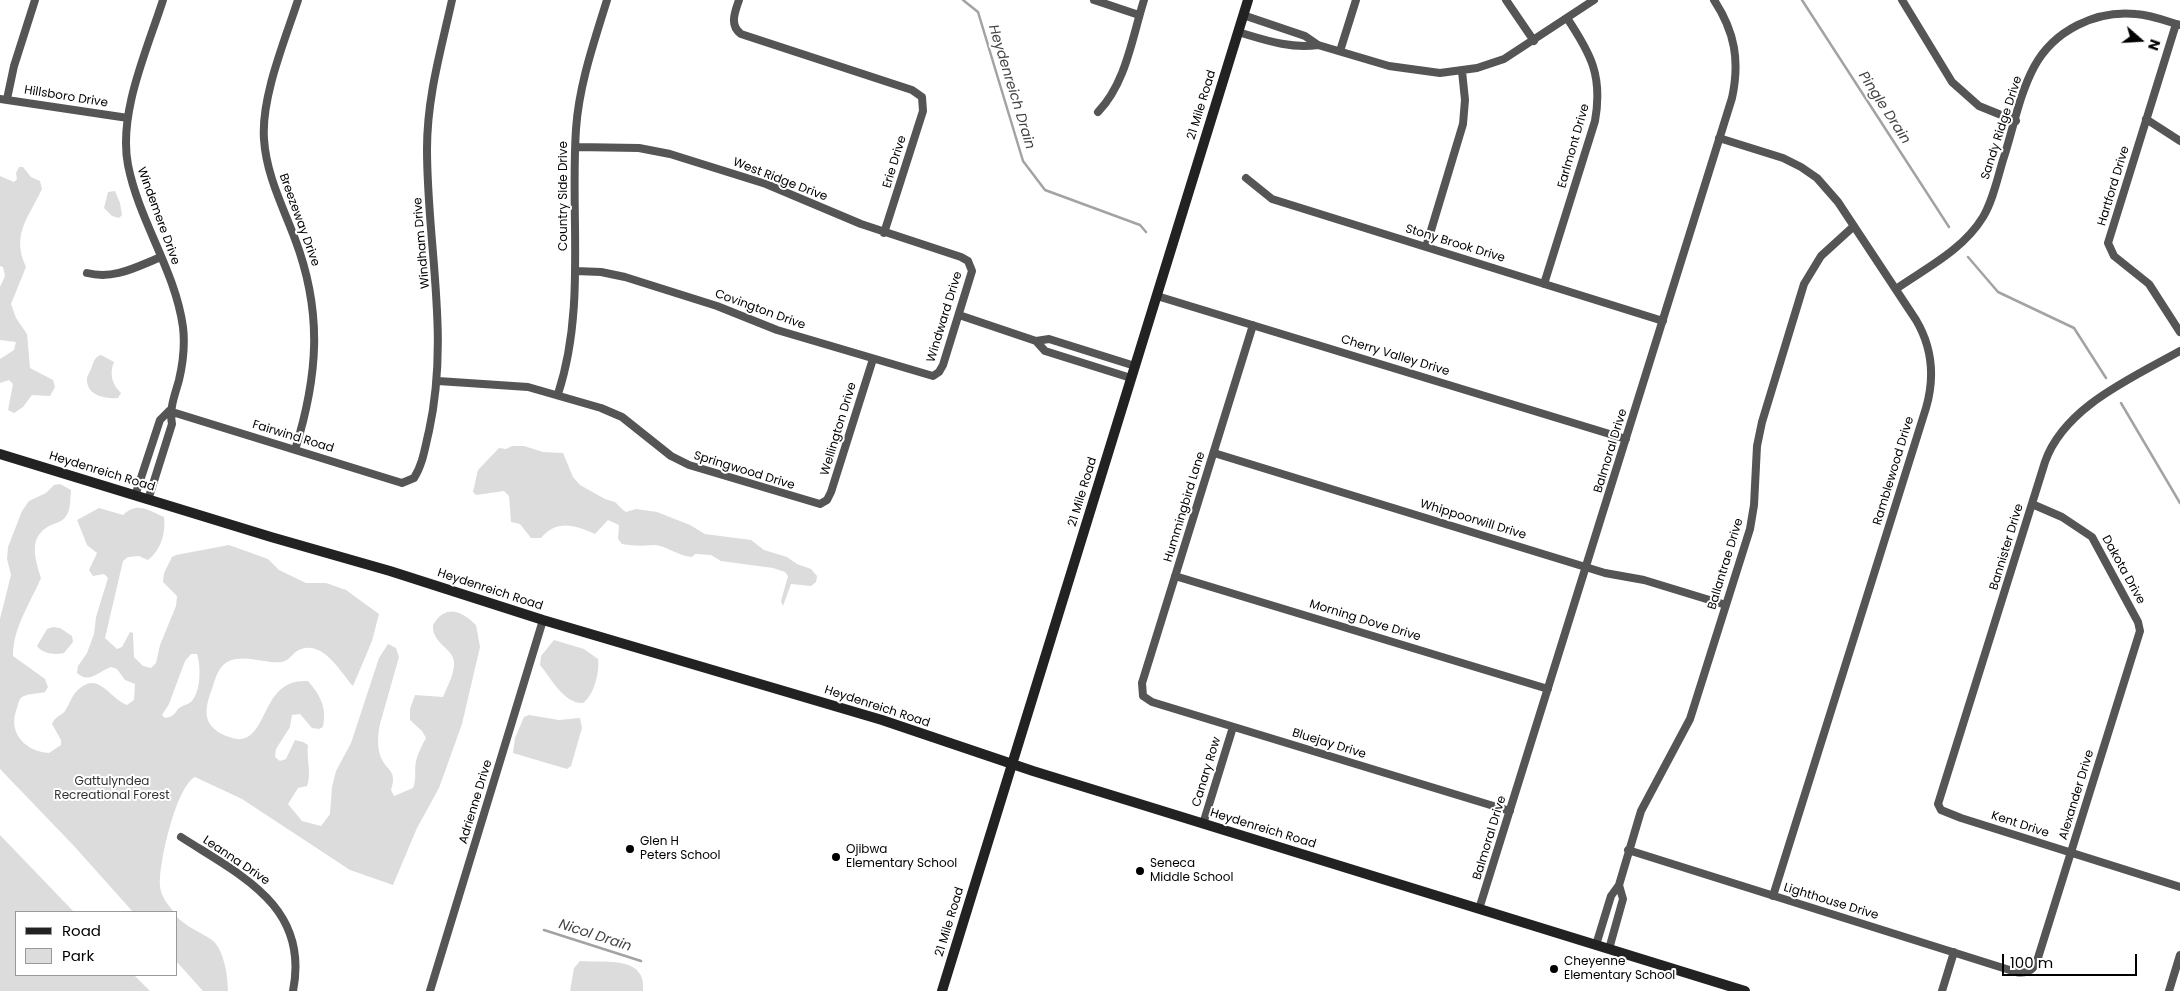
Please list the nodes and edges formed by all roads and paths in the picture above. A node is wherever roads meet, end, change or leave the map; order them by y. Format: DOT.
graph roads {
  1 [pos="35,0"];
  2 [pos="163,0"];
  3 [pos="298,0"];
  4 [pos="452,0"];
  5 [pos="607,0"];
  6 [pos="739,0"];
  7 [pos="1094,0"];
  8 [pos="1144,0"];
  9 [pos="1248,0"];
  10 [pos="1356,0"];
  11 [pos="1506,0"];
  12 [pos="1594,0"];
  13 [pos="1714,0"];
  14 [pos="1902,0"];
  15 [pos="1139,15"];
  16 [pos="1243,15"];
  17 [pos="1567,18"];
  18 [pos="2178,25"];
  19 [pos="1238,32"];
  20 [pos="1534,41"];
  21 [pos="1318,45"];
  22 [pos="1340,51"];
  23 [pos="1462,71"];
  24 [pos="4,99"];
  25 [pos="1098,112"];
  26 [pos="128,118"];
  27 [pos="2016,120"];
  28 [pos="2146,120"];
  29 [pos="1719,138"];
  30 [pos="2180,141"];
  31 [pos="576,147"];
  32 [pos="1246,178"];
  33 [pos="1854,226"];
  34 [pos="884,232"];
  35 [pos="1426,247"];
  36 [pos="161,257"];
  37 [pos="970,264"];
  38 [pos="575,271"];
  39 [pos="87,273"];
  40 [pos="1544,284"];
  41 [pos="1896,289"];
  42 [pos="1157,296"];
  43 [pos="959,315"];
  44 [pos="1663,320"];
  45 [pos="1253,325"];
  46 [pos="2180,332"];
  47 [pos="1036,342"];
  48 [pos="2180,351"];
  49 [pos="873,359"];
  50 [pos="1135,366"];
  51 [pos="936,374"];
  52 [pos="1131,378"];
  53 [pos="438,381"];
  54 [pos="558,394"];
  55 [pos="169,411"];
  56 [pos="1626,439"];
  57 [pos="295,450"];
  58 [pos="1214,453"];
  59 [pos="0,454"];
  60 [pos="410,481"];
  61 [pos="135,496"];
  62 [pos="148,500"];
  63 [pos="824,503"];
  64 [pos="2032,504"];
  65 [pos="1586,567"];
  66 [pos="1175,576"];
  67 [pos="1726,605"];
  68 [pos="543,620"];
  69 [pos="2138,622"];
  70 [pos="1548,689"];
  71 [pos="1143,696"];
  72 [pos="1233,727"];
  73 [pos="1011,764"];
  74 [pos="1941,810"];
  75 [pos="1510,811"];
  76 [pos="1203,824"];
  77 [pos="181,837"];
  78 [pos="1628,850"];
  79 [pos="2070,853"];
  80 [pos="1620,885"];
  81 [pos="2180,887"];
  82 [pos="1774,896"];
  83 [pos="1479,909"];
  84 [pos="1596,945"];
  85 [pos="1609,949"];
  86 [pos="1954,952"];
  87 [pos="2180,955"];
  88 [pos="2028,972"];
  89 [pos="2180,986"];
  90 [pos="2170,987"];
  91 [pos="293,991"];
  92 [pos="430,991"];
  93 [pos="942,991"];
  94 [pos="1745,991"];
  95 [pos="1942,991"];
  1 -- 24 [label="street"];
  2 -- 26 [label="street, Windemere Drive"];
  3 -- 57 [label="street, Breezeway Drive"];
  4 -- 53 [label="street, Windham Drive"];
  5 -- 31 [label="street, Country Side Drive"];
  6 -- 34 [label="street, Erie Drive"];
  7 -- 15 [label="street"];
  8 -- 15 [label="street"];
  9 -- 16 [label="street, 21 Mile Road"];
  10 -- 22 [label="street"];
  11 -- 20 [label="street"];
  12 -- 17 [label="street"];
  13 -- 29 [label="street, Balmoral Drive"];
  14 -- 27 [label="street"];
  15 -- 25 [label="street"];
  16 -- 19 [label="street, 21 Mile Road"];
  16 -- 21 [label="street"];
  17 -- 20 [label="street"];
  17 -- 40 [label="street, Earlmont Drive"];
  18 -- 27 [label="street, Sandy Ridge Drive"];
  18 -- 28 [label="street, Hartford Drive"];
  19 -- 21 [label="street"];
  19 -- 42 [label="street, 21 Mile Road"];
  20 -- 23 [label="street"];
  21 -- 22 [label="street"];
  22 -- 23 [label="street"];
  23 -- 35 [label="street"];
  24 -- 26 [label="street, Hillsboro Drive"];
  26 -- 36 [label="street, Windemere Drive"];
  27 -- 41 [label="street, Sandy Ridge Drive"];
  28 -- 30 [label="street"];
  28 -- 46 [label="street, Hartford Drive"];
  29 -- 33 [label="street, Ramblewood Drive"];
  29 -- 44 [label="street, Balmoral Drive"];
  31 -- 34 [label="street, West Ridge Drive"];
  31 -- 38 [label="street, Country Side Drive"];
  32 -- 35 [label="street, Stony Brook Drive"];
  33 -- 41 [label="street, Ramblewood Drive"];
  33 -- 67 [label="street, Ballantrae Drive"];
  34 -- 37 [label="street, West Ridge Drive"];
  35 -- 40 [label="street, Stony Brook Drive"];
  36 -- 39 [label="street"];
  36 -- 55 [label="street, Windemere Drive"];
  37 -- 43 [label="street, Windward Drive"];
  38 -- 49 [label="street, Covington Drive"];
  38 -- 54 [label="street, Country Side Drive"];
  40 -- 44 [label="street, Stony Brook Drive"];
  41 -- 82 [label="street, Ramblewood Drive"];
  42 -- 45 [label="street, Cherry Valley Drive"];
  42 -- 50 [label="street, 21 Mile Road"];
  43 -- 47 [label="street"];
  43 -- 51 [label="street, Windward Drive"];
  44 -- 56 [label="street, Balmoral Drive"];
  45 -- 56 [label="street, Cherry Valley Drive"];
  45 -- 58 [label="street, Hummingbird Lane"];
  47 -- 50 [label="street"];
  47 -- 52 [label="street"];
  48 -- 64 [label="street, Bannister Drive"];
  49 -- 51 [label="street, Covington Drive"];
  49 -- 63 [label="street, Wellington Drive"];
  50 -- 52 [label="street, 21 Mile Road"];
  52 -- 73 [label="street, 21 Mile Road"];
  53 -- 54 [label="street, Springwood Drive"];
  53 -- 60 [label="street, Windham Drive"];
  54 -- 63 [label="street, Springwood Drive"];
  55 -- 57 [label="street, Fairwind Road"];
  55 -- 61 [label="street, Windemere Drive"];
  55 -- 62 [label="street, Windemere Drive"];
  56 -- 65 [label="street, Balmoral Drive"];
  57 -- 60 [label="street, Fairwind Road"];
  58 -- 65 [label="street, Whippoorwill Drive"];
  58 -- 66 [label="street, Hummingbird Lane"];
  59 -- 61 [label="street, Heydenreich Road"];
  61 -- 62 [label="street, Heydenreich Road"];
  62 -- 68 [label="street, Heydenreich Road"];
  64 -- 69 [label="street, Dakota Drive"];
  64 -- 74 [label="street, Bannister Drive"];
  65 -- 67 [label="street, Whippoorwill Drive"];
  65 -- 70 [label="street, Balmoral Drive"];
  66 -- 70 [label="street, Morning Dove Drive"];
  66 -- 71 [label="street, Hummingbird Lane"];
  67 -- 78 [label="street, Ballantrae Drive"];
  68 -- 73 [label="street, Heydenreich Road"];
  68 -- 92 [label="street, Adrienne Drive"];
  69 -- 79 [label="street, Alexander Drive"];
  70 -- 75 [label="street, Balmoral Drive"];
  71 -- 72 [label="street, Bluejay Drive"];
  72 -- 75 [label="street, Bluejay Drive"];
  72 -- 76 [label="street, Canary Row"];
  73 -- 76 [label="street, Heydenreich Road"];
  73 -- 93 [label="street, 21 Mile Road"];
  74 -- 79 [label="street, Kent Drive"];
  75 -- 83 [label="street, Balmoral Drive"];
  76 -- 83 [label="street, Heydenreich Road"];
  77 -- 91 [label="street, Leanna Drive"];
  78 -- 80 [label="street, Ballantrae Drive"];
  78 -- 82 [label="street, Lighthouse Drive"];
  79 -- 81 [label="street, Kent Drive"];
  79 -- 88 [label="street, Alexander Drive"];
  80 -- 84 [label="street, Ballantrae Drive"];
  80 -- 85 [label="street, Ballantrae Drive"];
  82 -- 86 [label="street, Lighthouse Drive"];
  83 -- 84 [label="street, Heydenreich Road"];
  84 -- 85 [label="street, Heydenreich Road"];
  85 -- 94 [label="street, Heydenreich Road"];
  86 -- 88 [label="street, Lighthouse Drive"];
  86 -- 95 [label="street"];
  87 -- 90 [label="street"];
  89 -- 90 [label="street"];
}
